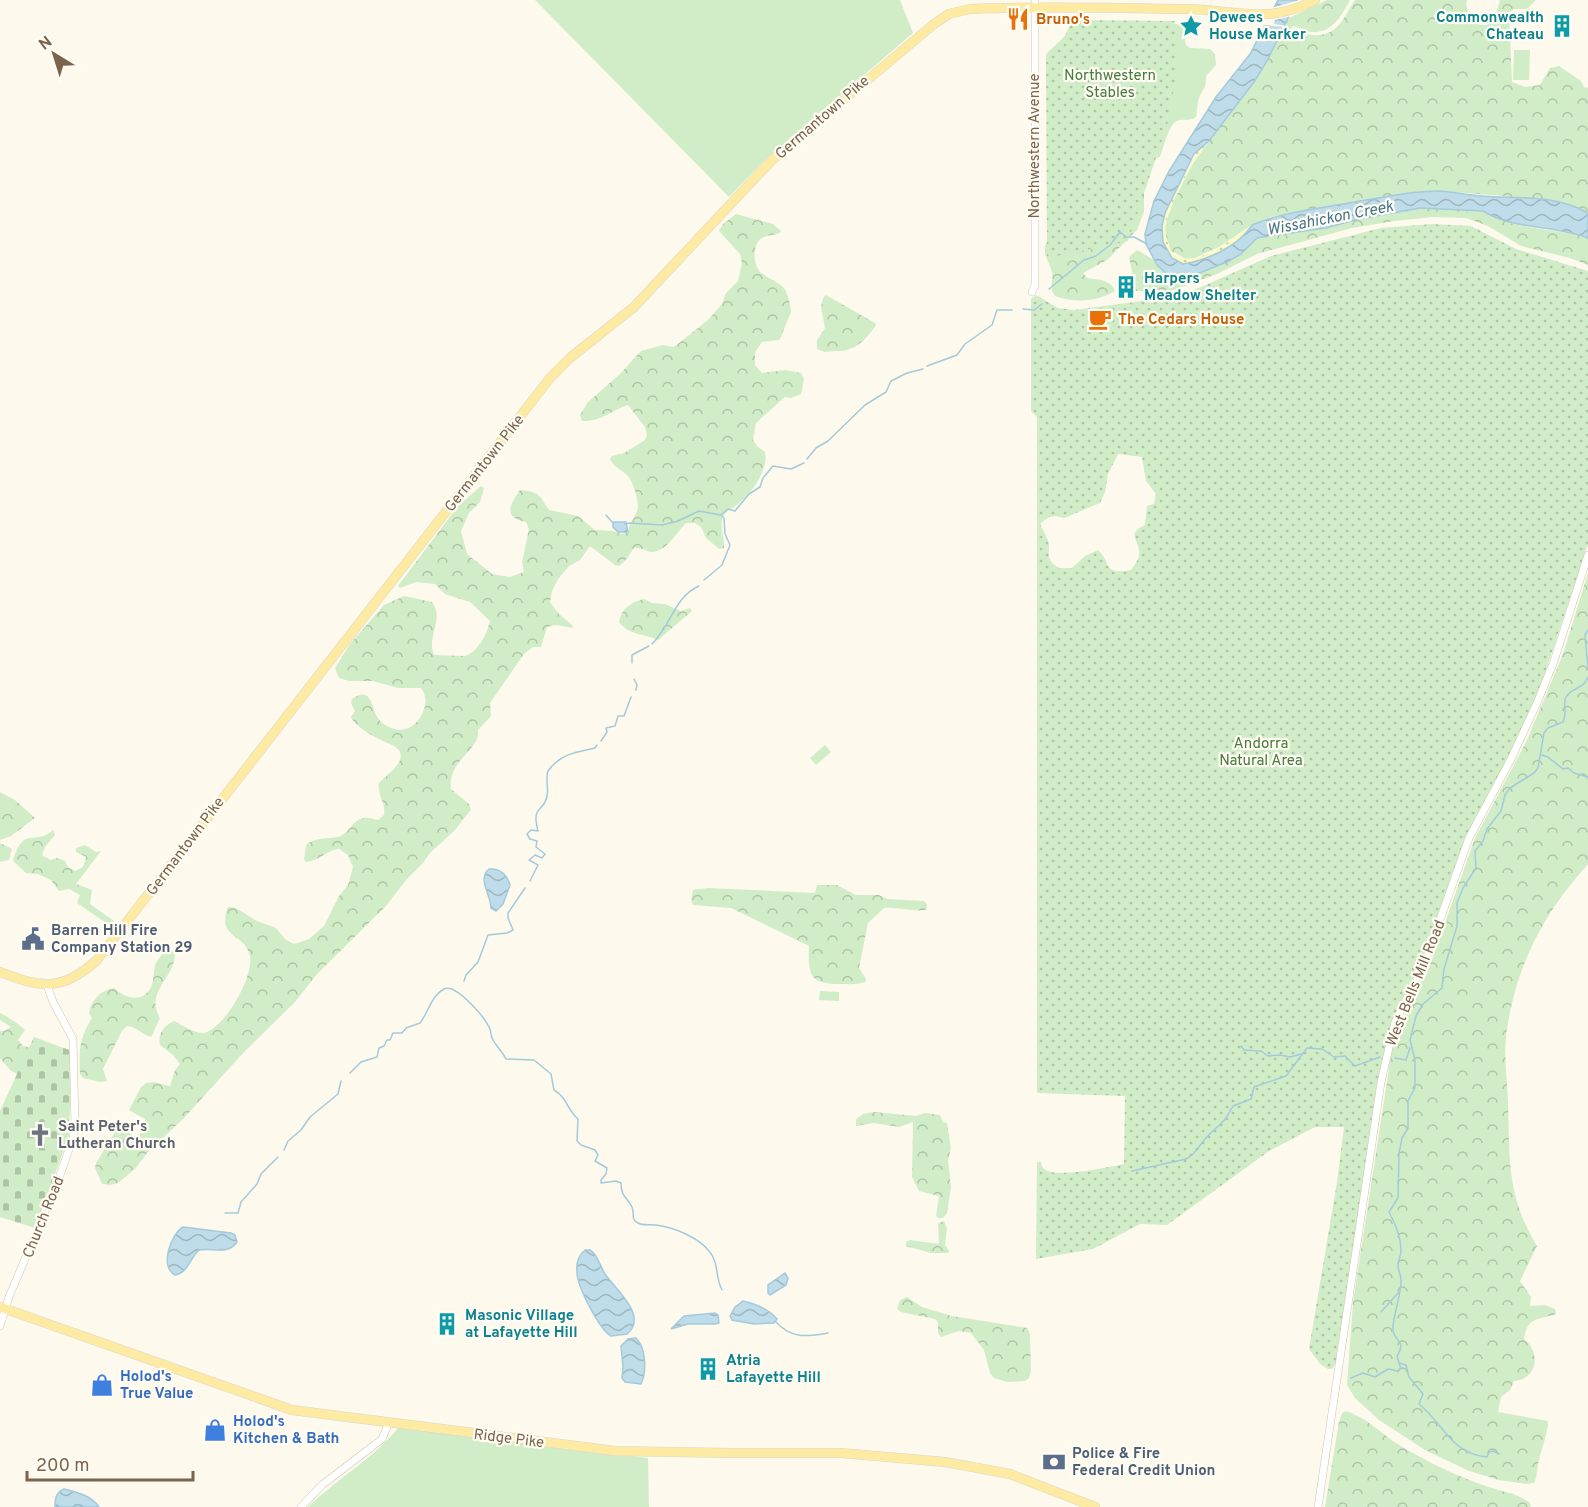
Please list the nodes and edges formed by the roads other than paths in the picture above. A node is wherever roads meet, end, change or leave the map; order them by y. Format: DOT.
graph roads {
  1 [pos="1314,1"];
  2 [pos="1035,4"];
  3 [pos="1032,292"];
  4 [pos="1588,555"];
  5 [pos="0,972"];
  6 [pos="47,985"];
  7 [pos="3,1309"];
  8 [pos="0,1326"];
  9 [pos="389,1422"];
  10 [pos="300,1507"];
  11 [pos="1095,1507"];
  12 [pos="1318,1507"];
  1 -- 2 [label="main road, Germantown Pike"];
  2 -- 3 [label="street, Northwestern Avenue"];
  2 -- 6 [label="main road, Germantown Pike"];
  4 -- 12 [label="street, West Bells Mill Road"];
  5 -- 6 [label="main road"];
  6 -- 7 [label="street, Church Road"];
  7 -- 8 [label="street, Church Road"];
  7 -- 9 [label="main road, Ridge Pike"];
  9 -- 10 [label="street"];
  9 -- 11 [label="main road, Ridge Pike"];
}
